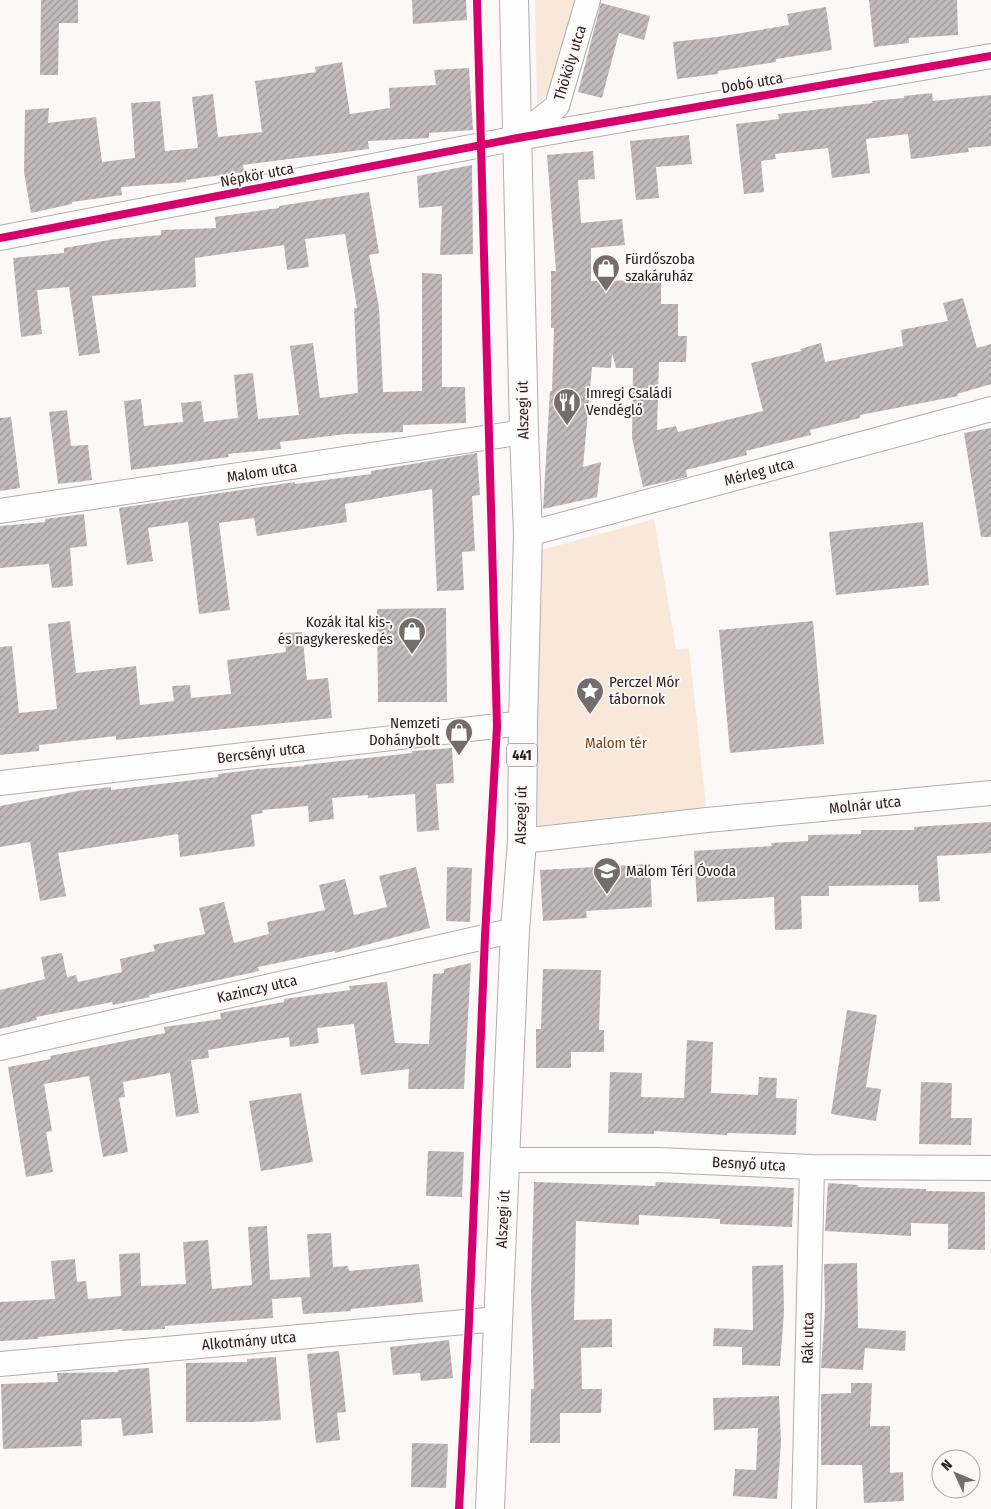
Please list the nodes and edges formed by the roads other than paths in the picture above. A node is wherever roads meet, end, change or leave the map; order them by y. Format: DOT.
graph roads {
  1 [pos="514,0"];
  2 [pos="588,0"];
  3 [pos="991,56"];
  4 [pos="518,138"];
  5 [pos="0,238"];
  6 [pos="991,409"];
  7 [pos="524,432"];
  8 [pos="0,512"];
  9 [pos="528,534"];
  10 [pos="523,723"];
  11 [pos="0,783"];
  12 [pos="991,793"];
  13 [pos="522,841"];
  14 [pos="514,930"];
  15 [pos="0,1048"];
  16 [pos="506,1160"];
  17 [pos="812,1167"];
  18 [pos="991,1168"];
  19 [pos="498,1319"];
  20 [pos="0,1364"];
  21 [pos="490,1509"];
  22 [pos="804,1509"];
  1 -- 4 [label="main road, Alszegi út / 441"];
  2 -- 4 [label="street, Thököly utca"];
  3 -- 4 [label="street, Dobó utca"];
  4 -- 5 [label="street, Népkör utca"];
  4 -- 7 [label="main road, Alszegi út / 441"];
  6 -- 9 [label="street, Mérleg utca"];
  7 -- 8 [label="street, Malom utca"];
  7 -- 9 [label="main road, Alszegi út / 441"];
  9 -- 10 [label="main road, Alszegi út / 441"];
  10 -- 11 [label="street, Bercsényi utca"];
  10 -- 13 [label="main road, Alszegi út / 441"];
  12 -- 13 [label="street, Molnár utca"];
  13 -- 14 [label="main road, Alszegi út / 441"];
  14 -- 15 [label="street, Kazinczy utca"];
  14 -- 16 [label="main road, Alszegi út / 441"];
  16 -- 17 [label="street, Besnyő utca"];
  16 -- 19 [label="main road, Alszegi út / 441"];
  17 -- 18 [label="street, Besnyő utca"];
  17 -- 22 [label="street, Rák utca"];
  19 -- 20 [label="street, Alkotmány utca"];
  19 -- 21 [label="main road, Alszegi út / 441"];
}
